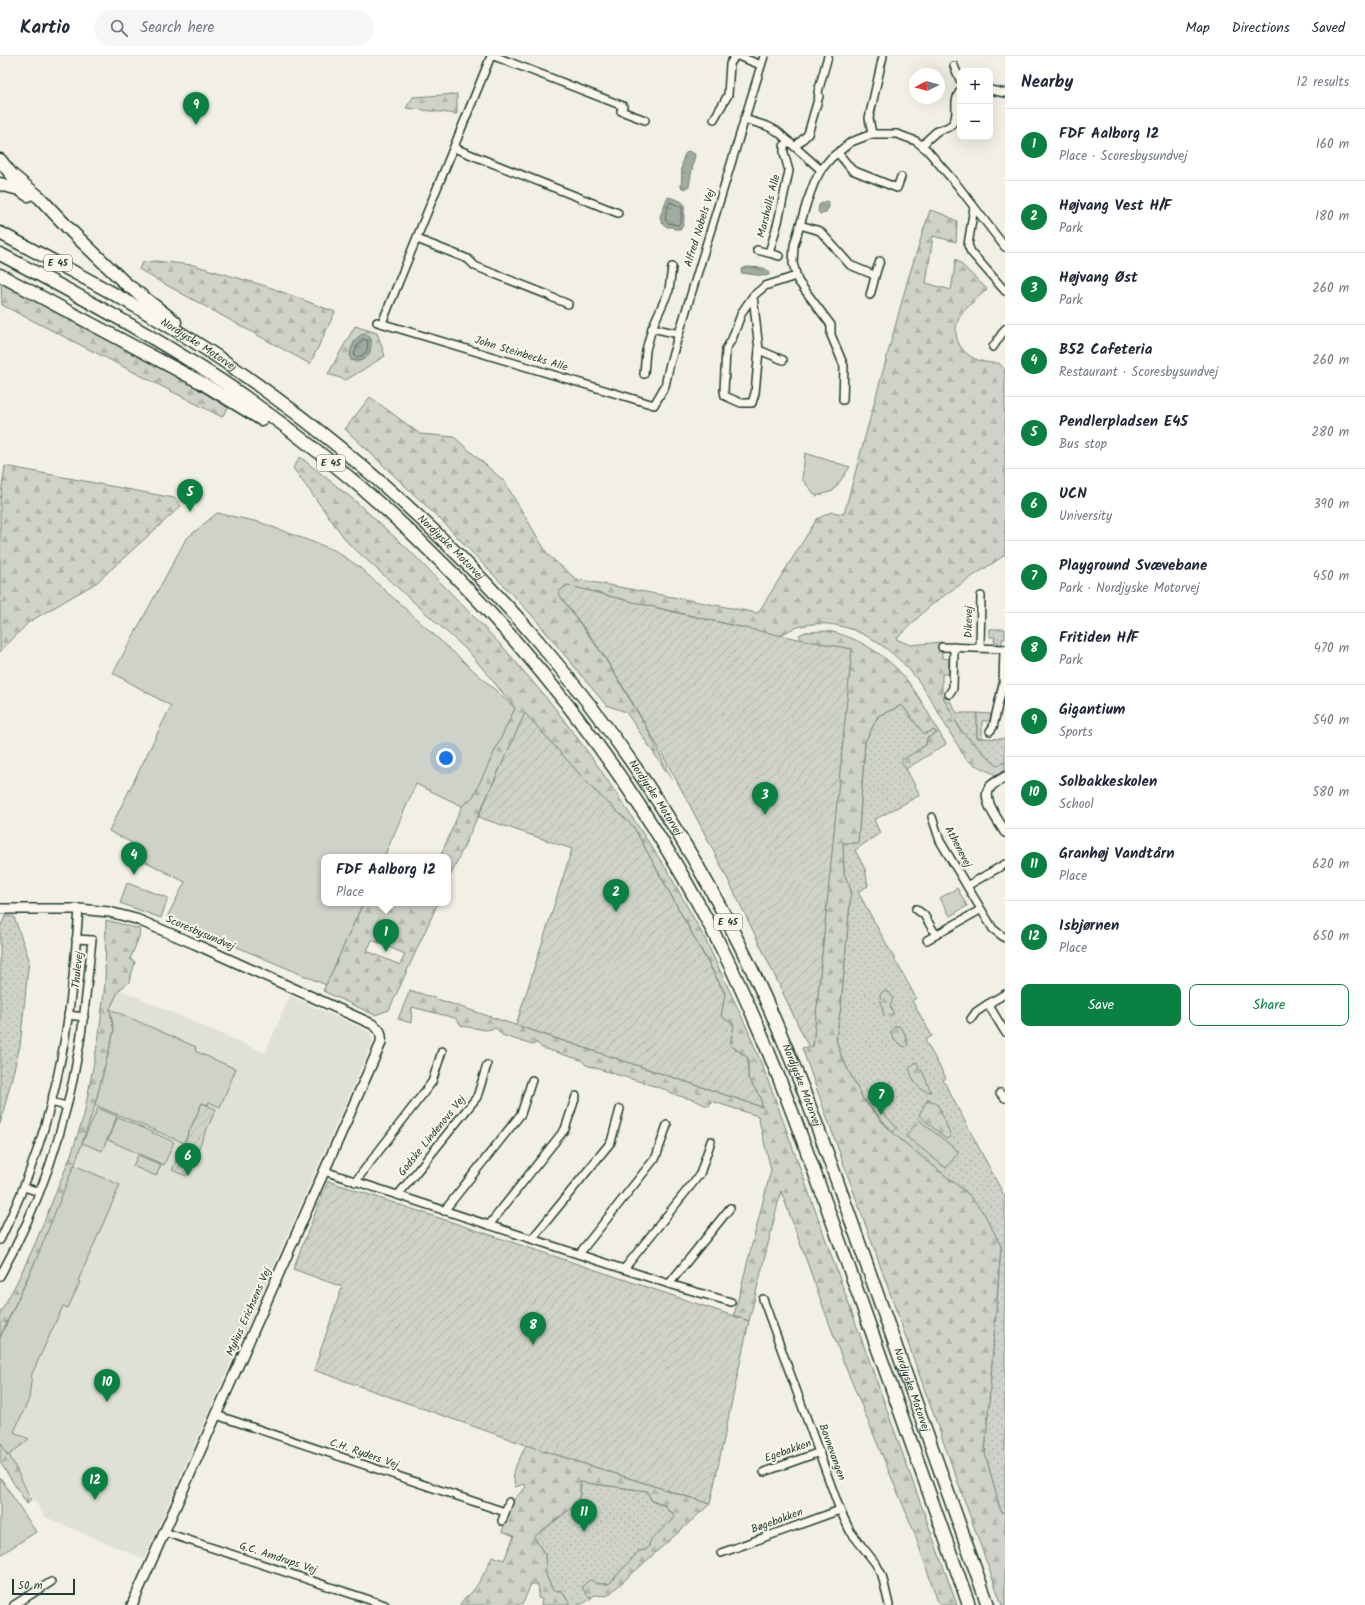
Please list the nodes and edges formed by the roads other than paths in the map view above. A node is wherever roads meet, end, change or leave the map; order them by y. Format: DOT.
graph roads {
  1 [pos="492,56"];
  2 [pos="736,56"];
  3 [pos="764,56"];
  4 [pos="828,56"];
  5 [pos="883,56"];
  6 [pos="761,65"];
  7 [pos="954,66"];
  8 [pos="957,73"];
  9 [pos="993,90"];
  10 [pos="1005,92"];
  11 [pos="957,96"];
  12 [pos="714,119"];
  13 [pos="744,119"];
  14 [pos="646,120"];
  15 [pos="872,134"];
  16 [pos="788,141"];
  17 [pos="922,146"];
  18 [pos="795,147"];
  19 [pos="454,148"];
  20 [pos="838,153"];
  21 [pos="0,160"];
  22 [pos="821,170"];
  23 [pos="901,177"];
  24 [pos="0,184"];
  25 [pos="974,207"];
  26 [pos="50,210"];
  27 [pos="618,213"];
  28 [pos="800,225"];
  29 [pos="0,233"];
  30 [pos="418,238"];
  31 [pos="1005,247"];
  32 [pos="757,250"];
  33 [pos="769,253"];
  34 [pos="0,254"];
  35 [pos="780,256"];
  36 [pos="880,261"];
  37 [pos="672,267"];
  38 [pos="874,274"];
  39 [pos="0,275"];
  40 [pos="796,276"];
  41 [pos="1005,291"];
  42 [pos="870,295"];
  43 [pos="753,296"];
  44 [pos="568,304"];
  45 [pos="652,328"];
  46 [pos="1005,329"];
  47 [pos="679,334"];
  48 [pos="993,347"];
  49 [pos="759,350"];
  50 [pos="783,360"];
  51 [pos="644,374"];
  52 [pos="249,378"];
  53 [pos="843,400"];
  54 [pos="654,405"];
  55 [pos="981,596"];
  56 [pos="490,613"];
  57 [pos="942,647"];
  58 [pos="954,647"];
  59 [pos="980,648"];
  60 [pos="1004,649"];
  61 [pos="949,694"];
  62 [pos="990,731"];
  63 [pos="1005,777"];
  64 [pos="932,817"];
  65 [pos="1005,832"];
  66 [pos="1005,864"];
  67 [pos="968,886"];
  68 [pos="0,909"];
  69 [pos="79,909"];
  70 [pos="916,909"];
  71 [pos="980,910"];
  72 [pos="936,935"];
  73 [pos="1005,938"];
  74 [pos="76,939"];
  75 [pos="927,940"];
  76 [pos="1005,994"];
  77 [pos="988,1004"];
  78 [pos="68,1015"];
  79 [pos="84,1017"];
  80 [pos="971,1019"];
  81 [pos="379,1028"];
  82 [pos="1005,1032"];
  83 [pos="442,1051"];
  84 [pos="487,1065"];
  85 [pos="532,1080"];
  86 [pos="576,1096"];
  87 [pos="51,1102"];
  88 [pos="66,1106"];
  89 [pos="620,1109"];
  90 [pos="666,1125"];
  91 [pos="712,1141"];
  92 [pos="324,1171"];
  93 [pos="355,1182"];
  94 [pos="24,1186"];
  95 [pos="39,1192"];
  96 [pos="398,1196"];
  97 [pos="730,1208"];
  98 [pos="444,1211"];
  99 [pos="489,1225"];
  100 [pos="532,1239"];
  101 [pos="0,1240"];
  102 [pos="578,1254"];
  103 [pos="624,1269"];
  104 [pos="0,1276"];
  105 [pos="669,1284"];
  106 [pos="763,1299"];
  107 [pos="731,1302"];
  108 [pos="216,1416"];
  109 [pos="820,1452"];
  110 [pos="764,1472"];
  111 [pos="509,1502"];
  112 [pos="840,1510"];
  113 [pos="505,1512"];
  114 [pos="502,1521"];
  115 [pos="164,1532"];
  116 [pos="721,1553"];
  117 [pos="51,1582"];
  118 [pos="14,1605"];
  119 [pos="132,1605"];
  120 [pos="385,1605"];
  121 [pos="889,1605"];
  122 [pos="969,1605"];
  123 [pos="988,1605"];
  1 -- 14 [label="street, John Steinbecks Alle"];
  1 -- 19 [label="street, John Steinbecks Alle"];
  2 -- 6 [label="street"];
  2 -- 12 [label="street"];
  3 -- 6 [label="street, Alfred Nobels Vej"];
  4 -- 18 [label="street"];
  5 -- 15 [label="street"];
  6 -- 13 [label="street, Alfred Nobels Vej"];
  7 -- 8 [label="street"];
  9 -- 10 [label="street"];
  11 -- 17 [label="street"];
  13 -- 16 [label="street"];
  13 -- 47 [label="street, Alfred Nobels Vej"];
  15 -- 17 [label="street"];
  15 -- 20 [label="street"];
  16 -- 18 [label="street"];
  16 -- 33 [label="street, Marshalls Alle"];
  17 -- 25 [label="street"];
  18 -- 22 [label="street"];
  19 -- 27 [label="street"];
  19 -- 30 [label="street, John Steinbecks Alle"];
  20 -- 22 [label="street"];
  20 -- 23 [label="street"];
  21 -- 26 [label="highway"];
  22 -- 28 [label="street"];
  24 -- 26 [label="highway"];
  25 -- 31 [label="street"];
  25 -- 41 [label="street"];
  26 -- 52 [label="highway"];
  28 -- 38 [label="street"];
  28 -- 40 [label="street"];
  29 -- 52 [label="highway, Nordjyske Motorvej / E 45"];
  30 -- 44 [label="street"];
  30 -- 54 [label="street, John Steinbecks Alle"];
  32 -- 33 [label="street, Marshalls Alle"];
  33 -- 35 [label="street, Marshalls Alle"];
  34 -- 56 [label="highway, Nordjyske Motorvej / E 45"];
  36 -- 38 [label="street"];
  37 -- 45 [label="street"];
  38 -- 42 [label="street"];
  39 -- 56 [label="highway"];
  40 -- 43 [label="street"];
  40 -- 53 [label="street"];
  43 -- 49 [label="street"];
  43 -- 49 [label="street"];
  45 -- 47 [label="street"];
  45 -- 51 [label="street"];
  46 -- 48 [label="street"];
  47 -- 54 [label="street, Alfred Nobels Vej"];
  49 -- 50 [label="street"];
  52 -- 123 [label="highway, Nordjyske Motorvej / E 45"];
  55 -- 59 [label="street, Dikevej"];
  56 -- 122 [label="highway, Nordjyske Motorvej / E 45"];
  57 -- 58 [label="street, Dikevej"];
  58 -- 59 [label="street, Dikevej"];
  58 -- 61 [label="street, Dikevej"];
  59 -- 60 [label="street, Dikevej"];
  60 -- 62 [label="street, Dikevej"];
  63 -- 65 [label="street"];
  64 -- 67 [label="street, Athenevej"];
  66 -- 67 [label="street, Athenevej"];
  67 -- 71 [label="street, Athenevej"];
  68 -- 69 [label="street, Scoresbysundvej"];
  69 -- 74 [label="street, Thulevej"];
  69 -- 81 [label="street, Scoresbysundvej"];
  70 -- 72 [label="street"];
  71 -- 72 [label="street"];
  71 -- 73 [label="street, Athenevej"];
  72 -- 75 [label="street"];
  74 -- 78 [label="street, Thulevej"];
  74 -- 79 [label="street, Thulevej"];
  76 -- 77 [label="street"];
  77 -- 80 [label="street"];
  77 -- 82 [label="street"];
  78 -- 79 [label="street"];
  78 -- 87 [label="street, Thulevej"];
  79 -- 88 [label="street, Thulevej"];
  81 -- 92 [label="street, Mylius Erichsens Vej"];
  83 -- 93 [label="street"];
  84 -- 96 [label="street, Godske Lindenovs Vej"];
  85 -- 98 [label="street"];
  86 -- 99 [label="street"];
  87 -- 88 [label="street"];
  87 -- 94 [label="street, Thulevej"];
  88 -- 95 [label="street, Thulevej"];
  89 -- 100 [label="street"];
  90 -- 102 [label="street"];
  91 -- 103 [label="street"];
  92 -- 93 [label="street"];
  92 -- 108 [label="street, Mylius Erichsens Vej"];
  93 -- 96 [label="street"];
  94 -- 95 [label="street"];
  94 -- 101 [label="street, Thulevej"];
  95 -- 104 [label="street, Thulevej"];
  96 -- 98 [label="street"];
  97 -- 105 [label="street"];
  98 -- 99 [label="street"];
  99 -- 100 [label="street"];
  100 -- 102 [label="street"];
  102 -- 103 [label="street"];
  103 -- 105 [label="street"];
  105 -- 107 [label="street"];
  106 -- 109 [label="street, Bavnevangen"];
  108 -- 113 [label="street, C.H. Ryders Vej"];
  108 -- 115 [label="street, Mylius Erichsens Vej"];
  109 -- 110 [label="street, Egebakken"];
  109 -- 112 [label="street, Bavnevangen"];
  111 -- 113 [label="street"];
  112 -- 116 [label="street, Bøgebakken"];
  112 -- 121 [label="street, Bavnevangen"];
  113 -- 114 [label="street"];
  115 -- 119 [label="street, Mylius Erichsens Vej"];
  115 -- 120 [label="street, G.C. Amdrups Vej"];
  117 -- 118 [label="street"];
}
